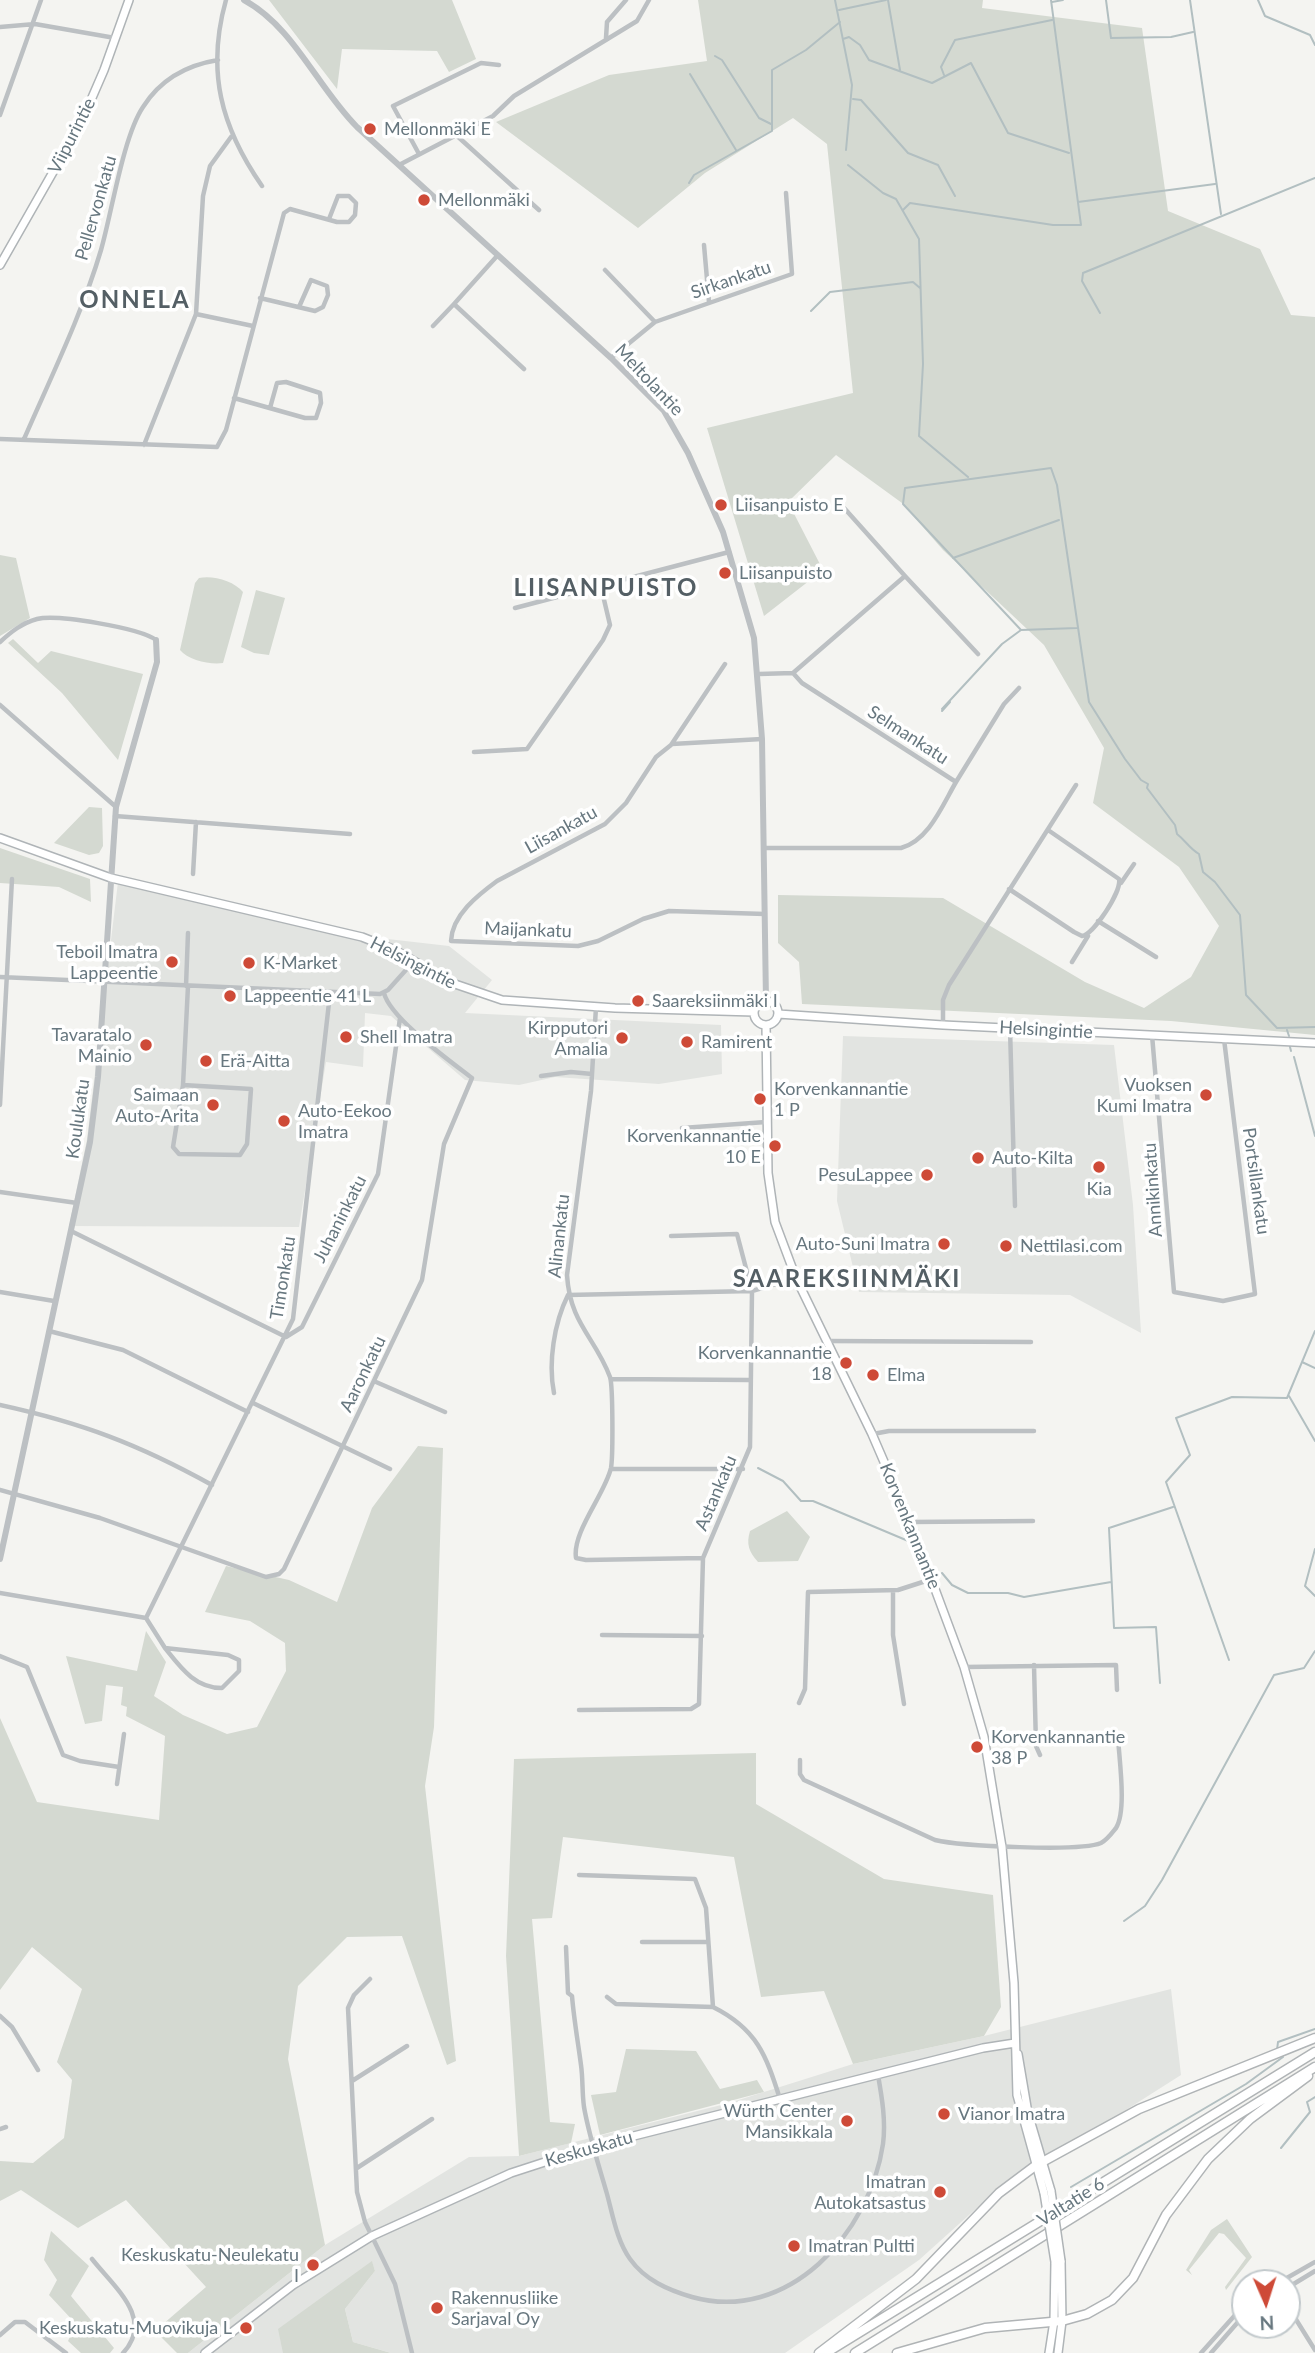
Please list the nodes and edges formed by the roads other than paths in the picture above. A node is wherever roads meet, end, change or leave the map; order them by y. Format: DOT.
graph roads {
  1 [pos="41,0"];
  2 [pos="129,0"];
  3 [pos="226,0"];
  4 [pos="244,0"];
  5 [pos="626,0"];
  6 [pos="649,0"];
  7 [pos="35,24"];
  8 [pos="0,27"];
  9 [pos="116,39"];
  10 [pos="606,39"];
  11 [pos="218,60"];
  12 [pos="499,65"];
  13 [pos="0,115"];
  14 [pos="456,135"];
  15 [pos="231,137"];
  16 [pos="419,155"];
  17 [pos="399,164"];
  18 [pos="262,186"];
  19 [pos="786,193"];
  20 [pos="539,210"];
  21 [pos="329,219"];
  22 [pos="704,245"];
  23 [pos="497,256"];
  24 [pos="0,265"];
  25 [pos="605,270"];
  26 [pos="261,298"];
  27 [pos="709,302"];
  28 [pos="454,304"];
  29 [pos="299,307"];
  30 [pos="196,314"];
  31 [pos="655,322"];
  32 [pos="253,326"];
  33 [pos="433,326"];
  34 [pos="611,358"];
  35 [pos="524,369"];
  36 [pos="234,398"];
  37 [pos="270,408"];
  38 [pos="0,439"];
  39 [pos="24,439"];
  40 [pos="144,445"];
  41 [pos="845,509"];
  42 [pos="730,552"];
  43 [pos="905,576"];
  44 [pos="601,587"];
  45 [pos="516,608"];
  46 [pos="156,640"];
  47 [pos="0,642"];
  48 [pos="978,654"];
  49 [pos="725,664"];
  50 [pos="793,673"];
  51 [pos="759,674"];
  52 [pos="1019,688"];
  53 [pos="0,705"];
  54 [pos="762,739"];
  55 [pos="671,744"];
  56 [pos="474,752"];
  57 [pos="956,782"];
  58 [pos="1076,785"];
  59 [pos="116,807"];
  60 [pos="115,816"];
  61 [pos="196,822"];
  62 [pos="1048,830"];
  63 [pos="350,834"];
  64 [pos="0,838"];
  65 [pos="764,848"];
  66 [pos="1134,864"];
  67 [pos="193,874"];
  68 [pos="111,878"];
  69 [pos="12,879"];
  70 [pos="1121,884"];
  71 [pos="1009,889"];
  72 [pos="765,914"];
  73 [pos="1098,921"];
  74 [pos="188,933"];
  75 [pos="1088,935"];
  76 [pos="451,941"];
  77 [pos="1156,957"];
  78 [pos="414,961"];
  79 [pos="1072,962"];
  80 [pos="0,977"];
  81 [pos="8,977"];
  82 [pos="105,982"];
  83 [pos="187,986"];
  84 [pos="384,993"];
  85 [pos="330,994"];
  86 [pos="766,1001"];
  87 [pos="596,1007"];
  88 [pos="754,1012"];
  89 [pos="778,1014"];
  90 [pos="400,1017"];
  91 [pos="766,1025"];
  92 [pos="943,1025"];
  93 [pos="1010,1028"];
  94 [pos="1153,1035"];
  95 [pos="1224,1039"];
  96 [pos="1315,1043"];
  97 [pos="592,1074"];
  98 [pos="541,1076"];
  99 [pos="183,1085"];
  100 [pos="0,1105"];
  101 [pos="766,1122"];
  102 [pos="682,1128"];
  103 [pos="0,1192"];
  104 [pos="77,1203"];
  105 [pos="1015,1206"];
  106 [pos="71,1231"];
  107 [pos="671,1236"];
  108 [pos="796,1278"];
  109 [pos="752,1291"];
  110 [pos="0,1292"];
  111 [pos="568,1295"];
  112 [pos="54,1301"];
  113 [pos="1223,1301"];
  114 [pos="48,1331"];
  115 [pos="286,1337"];
  116 [pos="826,1342"];
  117 [pos="1031,1342"];
  118 [pos="611,1379"];
  119 [pos="749,1380"];
  120 [pos="376,1382"];
  121 [pos="554,1393"];
  122 [pos="253,1403"];
  123 [pos="0,1405"];
  124 [pos="31,1412"];
  125 [pos="248,1412"];
  126 [pos="445,1412"];
  127 [pos="1034,1431"];
  128 [pos="872,1434"];
  129 [pos="342,1448"];
  130 [pos="390,1469"];
  131 [pos="611,1469"];
  132 [pos="743,1469"];
  133 [pos="212,1485"];
  134 [pos="0,1490"];
  135 [pos="15,1493"];
  136 [pos="1033,1521"];
  137 [pos="910,1522"];
  138 [pos="181,1546"];
  139 [pos="703,1558"];
  140 [pos="0,1559"];
  141 [pos="933,1579"];
  142 [pos="893,1591"];
  143 [pos="0,1593"];
  144 [pos="146,1618"];
  145 [pos="602,1635"];
  146 [pos="702,1636"];
  147 [pos="165,1648"];
  148 [pos="0,1656"];
  149 [pos="1034,1665"];
  150 [pos="964,1667"];
  151 [pos="1117,1690"];
  152 [pos="800,1703"];
  153 [pos="904,1704"];
  154 [pos="579,1710"];
  155 [pos="124,1734"];
  156 [pos="1118,1737"];
  157 [pos="1040,1755"];
  158 [pos="800,1760"];
  159 [pos="119,1767"];
  160 [pos="117,1784"];
  161 [pos="1002,1847"];
  162 [pos="579,1875"];
  163 [pos="642,1942"];
  164 [pos="706,1942"];
  165 [pos="566,1947"];
  166 [pos="370,1979"];
  167 [pos="607,1997"];
  168 [pos="713,2007"];
  169 [pos="0,2016"];
  170 [pos="1315,2038"];
  171 [pos="1016,2043"];
  172 [pos="407,2046"];
  173 [pos="1315,2052"];
  174 [pos="1315,2069"];
  175 [pos="38,2070"];
  176 [pos="878,2076"];
  177 [pos="351,2081"];
  178 [pos="780,2099"];
  179 [pos="432,2119"];
  180 [pos="594,2146"];
  181 [pos="1039,2164"];
  182 [pos="356,2168"];
  183 [pos="372,2236"];
  184 [pos="92,2259"];
  185 [pos="1231,2320"];
  186 [pos="1058,2321"];
  187 [pos="1301,2328"];
  188 [pos="1231,2330"];
  189 [pos="0,2335"];
  190 [pos="1315,2350"];
  191 [pos="66,2353"];
  192 [pos="122,2353"];
  193 [pos="205,2353"];
  194 [pos="412,2353"];
  195 [pos="819,2353"];
  196 [pos="826,2353"];
  197 [pos="855,2353"];
  198 [pos="897,2353"];
  199 [pos="1049,2353"];
  200 [pos="1058,2353"];
  201 [pos="1201,2353"];
  202 [pos="1211,2353"];
  1 -- 7 [label="street"];
  2 -- 9 [label="main road, Viipurintie"];
  3 -- 11 [label="street"];
  4 -- 17 [label="street, Meltolantie"];
  5 -- 10 [label="street"];
  6 -- 10 [label="street"];
  7 -- 8 [label="street"];
  7 -- 9 [label="street"];
  7 -- 13 [label="street"];
  9 -- 24 [label="main road, Viipurintie"];
  10 -- 14 [label="street"];
  11 -- 15 [label="street"];
  11 -- 39 [label="street, Pellervonkatu"];
  12 -- 16 [label="street"];
  14 -- 16 [label="street"];
  14 -- 20 [label="street"];
  15 -- 18 [label="street"];
  15 -- 30 [label="street"];
  16 -- 17 [label="street"];
  17 -- 23 [label="street, Meltolantie"];
  19 -- 27 [label="street, Sirkankatu"];
  21 -- 21 [label="street"];
  21 -- 26 [label="street"];
  22 -- 27 [label="street"];
  23 -- 28 [label="street"];
  23 -- 34 [label="street, Meltolantie"];
  25 -- 31 [label="street"];
  26 -- 29 [label="street"];
  26 -- 32 [label="street"];
  27 -- 31 [label="street, Sirkankatu"];
  28 -- 33 [label="street"];
  28 -- 35 [label="street"];
  29 -- 29 [label="street"];
  30 -- 32 [label="street"];
  30 -- 40 [label="street"];
  31 -- 34 [label="street, Sirkankatu"];
  32 -- 36 [label="street"];
  34 -- 42 [label="street, Meltolantie"];
  36 -- 37 [label="street"];
  36 -- 40 [label="street"];
  37 -- 37 [label="street"];
  38 -- 39 [label="street"];
  39 -- 40 [label="street"];
  41 -- 43 [label="street"];
  42 -- 44 [label="street"];
  42 -- 51 [label="street, Meltolantie"];
  43 -- 48 [label="street"];
  43 -- 50 [label="street"];
  44 -- 45 [label="street"];
  44 -- 56 [label="street"];
  46 -- 47 [label="street"];
  46 -- 59 [label="street, Koulukatu"];
  49 -- 55 [label="street, Liisankatu"];
  50 -- 51 [label="street"];
  50 -- 57 [label="street, Selmankatu"];
  51 -- 54 [label="street, Meltolantie"];
  52 -- 57 [label="street"];
  53 -- 59 [label="street"];
  54 -- 55 [label="street"];
  54 -- 65 [label="street, Meltolantie"];
  55 -- 76 [label="street, Liisankatu"];
  57 -- 65 [label="street, Selmankatu"];
  58 -- 62 [label="street"];
  59 -- 60 [label="street, Koulukatu"];
  60 -- 61 [label="street"];
  60 -- 68 [label="street, Koulukatu"];
  61 -- 63 [label="street"];
  61 -- 67 [label="street"];
  62 -- 70 [label="street"];
  62 -- 71 [label="street"];
  64 -- 68 [label="main road, Helsingintie"];
  65 -- 72 [label="street, Meltolantie"];
  66 -- 70 [label="street"];
  68 -- 78 [label="main road, Helsingintie"];
  68 -- 82 [label="street, Koulukatu"];
  69 -- 81 [label="street"];
  70 -- 73 [label="street"];
  71 -- 75 [label="street"];
  71 -- 92 [label="street"];
  72 -- 76 [label="street, Maijankatu"];
  72 -- 86 [label="street, Meltolantie"];
  73 -- 75 [label="street"];
  73 -- 77 [label="street"];
  74 -- 83 [label="street"];
  75 -- 79 [label="street"];
  78 -- 84 [label="street"];
  78 -- 87 [label="main road, Helsingintie"];
  80 -- 81 [label="street"];
  81 -- 82 [label="street"];
  81 -- 100 [label="street"];
  82 -- 83 [label="street"];
  82 -- 104 [label="street, Koulukatu"];
  83 -- 85 [label="street"];
  83 -- 99 [label="street"];
  84 -- 85 [label="street"];
  84 -- 90 [label="street"];
  85 -- 115 [label="street, Timonkatu"];
  86 -- 88 [label="main road"];
  86 -- 89 [label="main road"];
  87 -- 88 [label="main road, Helsingintie"];
  87 -- 97 [label="street, Alinankatu"];
  88 -- 91 [label="main road"];
  89 -- 91 [label="main road"];
  89 -- 92 [label="main road, Helsingintie"];
  90 -- 115 [label="street, Juhaninkatu"];
  90 -- 120 [label="street, Aaronkatu"];
  91 -- 101 [label="main road, Korvenkannantie"];
  92 -- 93 [label="main road, Helsingintie"];
  93 -- 94 [label="main road, Helsingintie"];
  93 -- 105 [label="street"];
  94 -- 95 [label="main road, Helsingintie"];
  94 -- 113 [label="street, Annikinkatu"];
  95 -- 96 [label="main road, Helsingintie"];
  95 -- 113 [label="street, Portsillankatu"];
  97 -- 98 [label="street"];
  97 -- 111 [label="street, Alinankatu"];
  99 -- 99 [label="street"];
  101 -- 102 [label="street"];
  101 -- 108 [label="main road, Korvenkannantie"];
  103 -- 104 [label="street"];
  104 -- 106 [label="street, Koulukatu"];
  106 -- 112 [label="street, Koulukatu"];
  106 -- 115 [label="street"];
  107 -- 109 [label="street, Astankatu"];
  108 -- 109 [label="street"];
  108 -- 116 [label="main road, Korvenkannantie"];
  109 -- 111 [label="street"];
  109 -- 119 [label="street, Astankatu"];
  110 -- 112 [label="street"];
  111 -- 118 [label="street, Alinankatu"];
  111 -- 121 [label="street"];
  112 -- 114 [label="street, Koulukatu"];
  114 -- 124 [label="street, Koulukatu"];
  114 -- 125 [label="street"];
  115 -- 122 [label="street, Timonkatu"];
  116 -- 117 [label="street"];
  116 -- 128 [label="main road, Korvenkannantie"];
  118 -- 119 [label="street"];
  118 -- 131 [label="street"];
  119 -- 132 [label="street, Astankatu"];
  120 -- 126 [label="street"];
  120 -- 129 [label="street, Aaronkatu"];
  122 -- 125 [label="street, Timonkatu"];
  122 -- 129 [label="street"];
  123 -- 124 [label="street"];
  124 -- 133 [label="street"];
  124 -- 135 [label="street, Koulukatu"];
  125 -- 133 [label="street, Timonkatu"];
  127 -- 128 [label="street"];
  128 -- 137 [label="main road, Korvenkannantie"];
  129 -- 130 [label="street"];
  129 -- 138 [label="street, Aaronkatu"];
  131 -- 132 [label="street"];
  131 -- 139 [label="street"];
  132 -- 139 [label="street, Astankatu"];
  133 -- 138 [label="street, Timonkatu"];
  134 -- 135 [label="street"];
  135 -- 138 [label="street"];
  135 -- 140 [label="street, Koulukatu"];
  136 -- 137 [label="street"];
  137 -- 141 [label="main road, Korvenkannantie"];
  138 -- 144 [label="street, Timonkatu"];
  139 -- 146 [label="street, Astankatu"];
  141 -- 142 [label="street"];
  141 -- 150 [label="main road, Korvenkannantie"];
  142 -- 152 [label="street"];
  142 -- 153 [label="street"];
  143 -- 144 [label="street"];
  144 -- 147 [label="street"];
  145 -- 146 [label="street"];
  146 -- 154 [label="street, Astankatu"];
  147 -- 147 [label="street"];
  148 -- 159 [label="street"];
  149 -- 150 [label="street"];
  149 -- 151 [label="street"];
  149 -- 157 [label="street"];
  150 -- 161 [label="main road, Korvenkannantie"];
  155 -- 159 [label="street"];
  156 -- 161 [label="street"];
  158 -- 161 [label="street"];
  159 -- 160 [label="street"];
  161 -- 171 [label="main road, Korvenkannantie"];
  162 -- 164 [label="street"];
  163 -- 164 [label="street"];
  164 -- 168 [label="street"];
  165 -- 180 [label="street"];
  166 -- 177 [label="street"];
  167 -- 168 [label="street"];
  168 -- 178 [label="street"];
  169 -- 175 [label="street"];
  170 -- 181 [label="highway"];
  171 -- 176 [label="main road, Keskuskatu"];
  171 -- 181 [label="main road, Korvenkannantie"];
  172 -- 177 [label="street"];
  173 -- 196 [label="highway, Valtatie 6"];
  174 -- 186 [label="highway"];
  174 -- 197 [label="highway, Valtatie 6"];
  176 -- 178 [label="main road, Keskuskatu"];
  176 -- 180 [label="street"];
  177 -- 182 [label="street"];
  178 -- 180 [label="main road, Keskuskatu"];
  179 -- 182 [label="street"];
  180 -- 183 [label="main road, Keskuskatu"];
  181 -- 186 [label="main road, Korvenkannantie, bridge"];
  181 -- 195 [label="highway"];
  182 -- 183 [label="street"];
  183 -- 193 [label="main road, Keskuskatu"];
  183 -- 194 [label="street"];
  184 -- 192 [label="street"];
  185 -- 201 [label="street"];
  186 -- 198 [label="highway"];
  186 -- 199 [label="main road, Korvenkannantie"];
  186 -- 200 [label="main road, Korvenkannantie"];
  187 -- 190 [label="street"];
  188 -- 202 [label="street"];
  189 -- 191 [label="street"];
}
